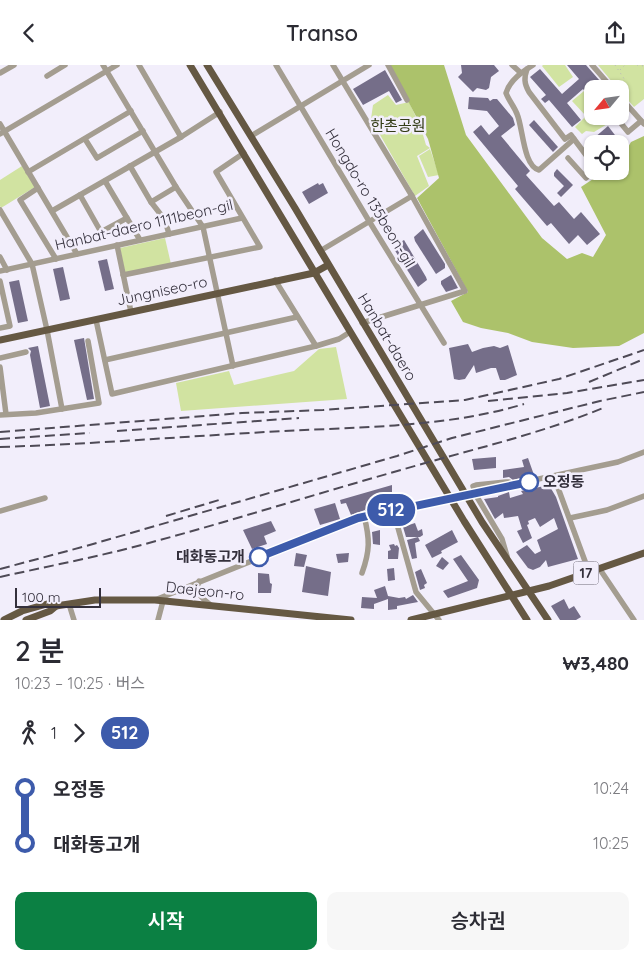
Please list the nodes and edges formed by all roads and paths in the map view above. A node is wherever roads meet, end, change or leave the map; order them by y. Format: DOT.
graph roads {
  1 [pos="14,65"];
  2 [pos="65,65"];
  3 [pos="103,65"];
  4 [pos="117,65"];
  5 [pos="139,65"];
  6 [pos="190,65"];
  7 [pos="207,65"];
  8 [pos="276,65"];
  9 [pos="333,65"];
  10 [pos="369,65"];
  11 [pos="388,65"];
  12 [pos="512,65"];
  13 [pos="533,65"];
  14 [pos="592,65"];
  15 [pos="615,65"];
  16 [pos="625,65"];
  17 [pos="638,65"];
  18 [pos="644,66"];
  19 [pos="527,69"];
  20 [pos="107,71"];
  21 [pos="620,71"];
  22 [pos="0,73"];
  23 [pos="522,73"];
  24 [pos="47,76"];
  25 [pos="342,80"];
  26 [pos="606,80"];
  27 [pos="625,80"];
  28 [pos="407,100"];
  29 [pos="301,106"];
  30 [pos="629,108"];
  31 [pos="131,111"];
  32 [pos="220,112"];
  33 [pos="642,122"];
  34 [pos="0,124"];
  35 [pos="622,125"];
  36 [pos="143,131"];
  37 [pos="2,133"];
  38 [pos="251,136"];
  39 [pos="181,137"];
  40 [pos="85,139"];
  41 [pos="574,139"];
  42 [pos="155,152"];
  43 [pos="584,152"];
  44 [pos="244,153"];
  45 [pos="568,158"];
  46 [pos="130,166"];
  47 [pos="28,172"];
  48 [pos="584,176"];
  49 [pos="105,181"];
  50 [pos="176,187"];
  51 [pos="38,188"];
  52 [pos="80,195"];
  53 [pos="412,196"];
  54 [pos="151,202"];
  55 [pos="0,210"];
  56 [pos="52,211"];
  57 [pos="127,217"];
  58 [pos="242,218"];
  59 [pos="369,221"];
  60 [pos="203,227"];
  61 [pos="169,234"];
  62 [pos="140,240"];
  63 [pos="117,245"];
  64 [pos="320,251"];
  65 [pos="77,254"];
  66 [pos="0,257"];
  67 [pos="209,258"];
  68 [pos="56,259"];
  69 [pos="32,264"];
  70 [pos="328,265"];
  71 [pos="7,270"];
  72 [pos="0,271"];
  73 [pos="314,273"];
  74 [pos="123,275"];
  75 [pos="275,280"];
  76 [pos="0,281"];
  77 [pos="218,293"];
  78 [pos="421,306"];
  79 [pos="131,312"];
  80 [pos="297,317"];
  81 [pos="96,319"];
  82 [pos="362,323"];
  83 [pos="0,328"];
  84 [pos="47,330"];
  85 [pos="350,332"];
  86 [pos="226,333"];
  87 [pos="0,340"];
  88 [pos="88,341"];
  89 [pos="444,343"];
  90 [pos="316,346"];
  91 [pos="26,352"];
  92 [pos="0,359"];
  93 [pos="105,360"];
  94 [pos="233,366"];
  95 [pos="0,367"];
  96 [pos="62,409"];
  97 [pos="3,414"];
  98 [pos="643,455"];
  99 [pos="554,477"];
  100 [pos="510,486"];
  101 [pos="644,496"];
  102 [pos="45,498"];
  103 [pos="392,510"];
  104 [pos="0,511"];
  105 [pos="364,516"];
  106 [pos="570,518"];
  107 [pos="644,553"];
  108 [pos="509,563"];
  109 [pos="599,568"];
  110 [pos="589,572"];
  111 [pos="362,573"];
  112 [pos="199,581"];
  113 [pos="528,591"];
  114 [pos="511,596"];
  115 [pos="155,600"];
  116 [pos="164,601"];
  117 [pos="69,604"];
  118 [pos="56,606"];
  119 [pos="212,606"];
  120 [pos="437,617"];
  121 [pos="4,620"];
  122 [pos="26,620"];
  123 [pos="74,620"];
  124 [pos="158,620"];
  125 [pos="351,620"];
  126 [pos="411,620"];
  127 [pos="527,620"];
  128 [pos="548,620"];
  129 [pos="634,620"];
  1 -- 22 [label="street"];
  2 -- 24 [label="street"];
  3 -- 20 [label="street"];
  4 -- 20 [label="street"];
  5 -- 39 [label="street"];
  6 -- 32 [label="main road, Hanbat-daero"];
  7 -- 38 [label="main road, Hanbat-daero"];
  8 -- 29 [label="street, Hongdo-ro 135beon-gil"];
  9 -- 25 [label="street"];
  10 -- 25 [label="street"];
  11 -- 28 [label="street"];
  12 -- 23 [label="street"];
  13 -- 19 [label="street"];
  14 -- 26 [label="street"];
  15 -- 21 [label="path"];
  16 -- 21 [label="path"];
  17 -- 18 [label="path"];
  19 -- 23 [label="street"];
  19 -- 41 [label="street"];
  20 -- 31 [label="street"];
  20 -- 37 [label="street"];
  21 -- 27 [label="path"];
  23 -- 41 [label="street"];
  25 -- 29 [label="street"];
  25 -- 53 [label="street"];
  29 -- 38 [label="street"];
  29 -- 59 [label="street, Hongdo-ro 135beon-gil"];
  30 -- 33 [label="street"];
  31 -- 36 [label="street"];
  31 -- 40 [label="street"];
  32 -- 39 [label="street"];
  32 -- 44 [label="main road, Hanbat-daero"];
  33 -- 35 [label="street"];
  34 -- 37 [label="street"];
  36 -- 40 [label="street"];
  36 -- 42 [label="street"];
  37 -- 47 [label="street"];
  38 -- 64 [label="main road, Hanbat-daero"];
  39 -- 42 [label="street"];
  40 -- 47 [label="street"];
  41 -- 43 [label="street"];
  42 -- 46 [label="street"];
  42 -- 50 [label="street"];
  44 -- 58 [label="street, Hanbat-daero 1111beon-gil"];
  44 -- 73 [label="main road, Hanbat-daero"];
  45 -- 48 [label="street"];
  46 -- 49 [label="street"];
  46 -- 54 [label="street"];
  47 -- 51 [label="street"];
  49 -- 52 [label="street"];
  49 -- 57 [label="street"];
  50 -- 54 [label="street"];
  50 -- 60 [label="street"];
  51 -- 56 [label="street"];
  51 -- 68 [label="street"];
  52 -- 56 [label="street"];
  52 -- 57 [label="street"];
  53 -- 59 [label="street"];
  53 -- 78 [label="street"];
  54 -- 61 [label="street"];
  55 -- 69 [label="street"];
  56 -- 65 [label="street"];
  57 -- 62 [label="street"];
  58 -- 60 [label="street, Hanbat-daero 1111beon-gil"];
  58 -- 67 [label="street"];
  59 -- 64 [label="street"];
  59 -- 78 [label="street, Hongdo-ro 135beon-gil"];
  60 -- 61 [label="street, Hanbat-daero 1111beon-gil"];
  60 -- 67 [label="street"];
  61 -- 62 [label="street, Hanbat-daero 1111beon-gil"];
  62 -- 63 [label="street, Hanbat-daero 1111beon-gil"];
  63 -- 65 [label="street, Hanbat-daero 1111beon-gil"];
  63 -- 74 [label="street"];
  64 -- 70 [label="main road, Hanbat-daero"];
  65 -- 68 [label="street, Hanbat-daero 1111beon-gil"];
  66 -- 71 [label="street"];
  67 -- 74 [label="street"];
  67 -- 77 [label="street"];
  68 -- 69 [label="street, Hanbat-daero 1111beon-gil"];
  69 -- 71 [label="street, Hanbat-daero 1111beon-gil"];
  69 -- 84 [label="street"];
  70 -- 73 [label="main road, Jungniseo-ro"];
  70 -- 82 [label="main road, Hanbat-daero"];
  71 -- 72 [label="street, Hanbat-daero 1111beon-gil"];
  73 -- 75 [label="main road, Jungniseo-ro"];
  73 -- 85 [label="main road, Hanbat-daero"];
  74 -- 79 [label="street"];
  75 -- 77 [label="main road, Jungniseo-ro"];
  75 -- 80 [label="street"];
  76 -- 83 [label="street"];
  77 -- 79 [label="main road, Jungniseo-ro"];
  77 -- 86 [label="street"];
  78 -- 82 [label="street"];
  78 -- 89 [label="street, Hongdo-ro 135beon-gil"];
  79 -- 81 [label="main road, Jungniseo-ro"];
  80 -- 86 [label="street"];
  80 -- 90 [label="street"];
  81 -- 84 [label="main road, Jungniseo-ro"];
  81 -- 93 [label="street"];
  82 -- 108 [label="main road, Hanbat-daero"];
  84 -- 87 [label="main road, Jungniseo-ro"];
  84 -- 96 [label="street"];
  85 -- 90 [label="street"];
  85 -- 114 [label="main road, Hanbat-daero"];
  86 -- 93 [label="street"];
  86 -- 94 [label="street"];
  88 -- 96 [label="street"];
  90 -- 94 [label="street"];
  91 -- 92 [label="street"];
  93 -- 94 [label="street"];
  95 -- 97 [label="street"];
  96 -- 97 [label="street"];
  98 -- 99 [label="street"];
  99 -- 100 [label="street"];
  99 -- 106 [label="street"];
  100 -- 103 [label="street, bridge"];
  100 -- 108 [label="street"];
  101 -- 106 [label="street"];
  102 -- 104 [label="street"];
  103 -- 105 [label="street"];
  103 -- 120 [label="street"];
  105 -- 111 [label="street"];
  105 -- 112 [label="street"];
  106 -- 110 [label="street"];
  107 -- 109 [label="main road, 17"];
  108 -- 113 [label="main road, Hanbat-daero"];
  109 -- 110 [label="main road, 17"];
  109 -- 129 [label="street"];
  110 -- 113 [label="main road, 17"];
  112 -- 115 [label="street"];
  112 -- 119 [label="street"];
  113 -- 114 [label="main road, 17"];
  113 -- 128 [label="main road, Hanbat-daero"];
  114 -- 120 [label="main road, 17"];
  114 -- 127 [label="main road, Hanbat-daero"];
  115 -- 116 [label="main road, Daejeon-ro"];
  115 -- 117 [label="main road, Daejeon-ro"];
  116 -- 119 [label="main road, Daejeon-ro"];
  116 -- 124 [label="street"];
  117 -- 118 [label="main road, Daejeon-ro"];
  117 -- 123 [label="street"];
  118 -- 121 [label="main road, Daejeon-ro"];
  118 -- 122 [label="main road, Daejeon-ro"];
  119 -- 125 [label="main road, Daejeon-ro"];
  120 -- 126 [label="main road, 17"];
}
